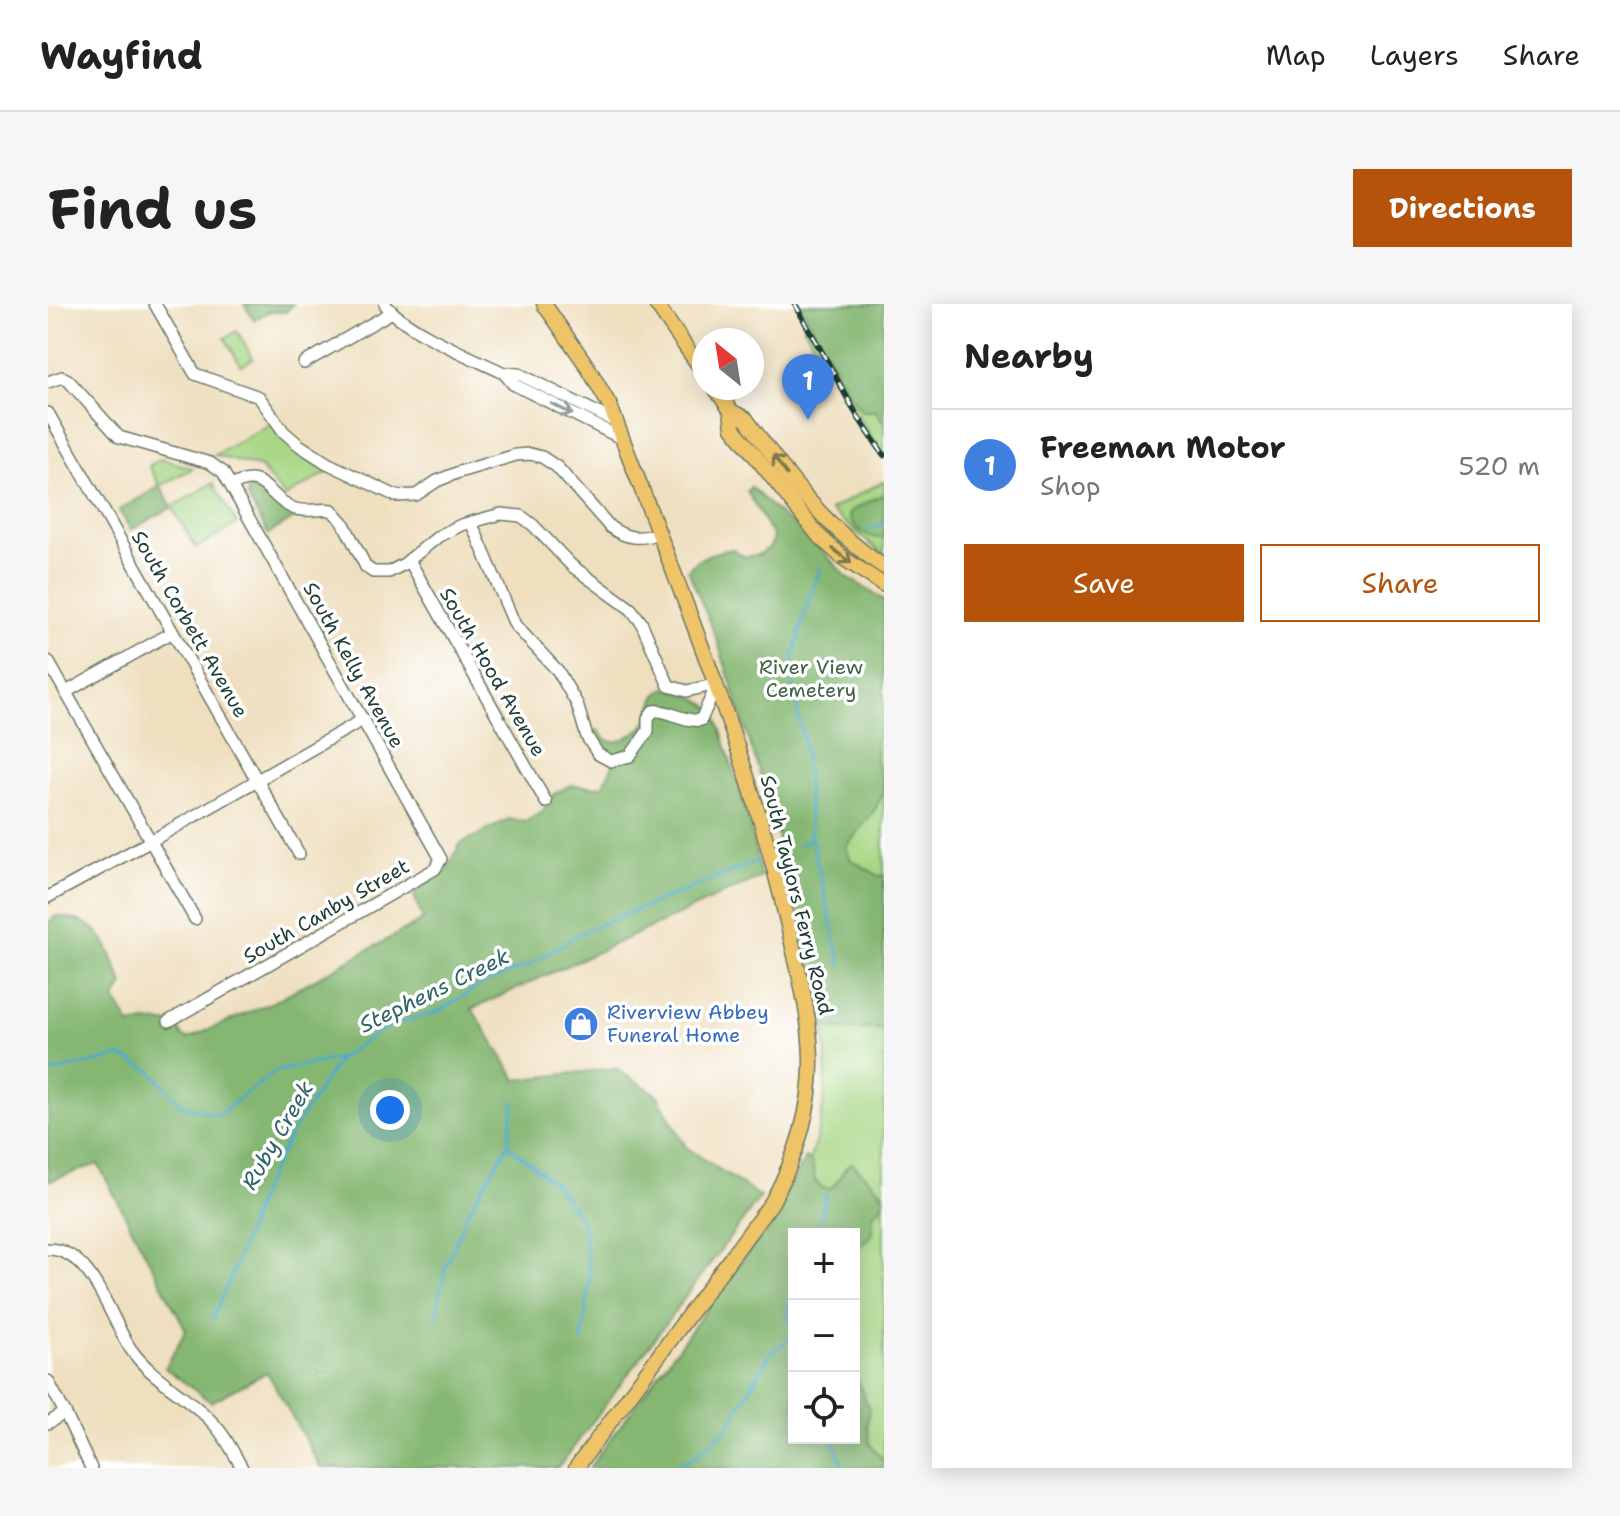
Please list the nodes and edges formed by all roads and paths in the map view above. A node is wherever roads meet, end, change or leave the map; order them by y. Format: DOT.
graph roads {
  1 [pos="155,304"];
  2 [pos="544,304"];
  3 [pos="656,304"];
  4 [pos="388,308"];
  5 [pos="692,356"];
  6 [pos="304,363"];
  7 [pos="504,373"];
  8 [pos="48,382"];
  9 [pos="723,400"];
  10 [pos="731,411"];
  11 [pos="48,413"];
  12 [pos="616,422"];
  13 [pos="623,439"];
  14 [pos="232,486"];
  15 [pos="806,520"];
  16 [pos="471,522"];
  17 [pos="826,522"];
  18 [pos="659,533"];
  19 [pos="409,560"];
  20 [pos="884,567"];
  21 [pos="884,585"];
  22 [pos="173,632"];
  23 [pos="48,661"];
  24 [pos="717,684"];
  25 [pos="66,692"];
  26 [pos="364,719"];
  27 [pos="259,780"];
  28 [pos="546,802"];
  29 [pos="151,841"];
  30 [pos="299,854"];
  31 [pos="441,862"];
  32 [pos="48,897"];
  33 [pos="195,919"];
  34 [pos="169,1021"];
  35 [pos="48,1249"];
  36 [pos="48,1381"];
  37 [pos="65,1413"];
  38 [pos="48,1423"];
  39 [pos="91,1468"];
  40 [pos="242,1468"];
  41 [pos="576,1468"];
  1 -- 18 [label="street"];
  2 -- 12 [label="main road, South Taylors Ferry Road"];
  3 -- 5 [label="main road"];
  4 -- 6 [label="street"];
  4 -- 7 [label="street"];
  7 -- 12 [label="street"];
  7 -- 13 [label="street, one-way"];
  8 -- 14 [label="street, South Kelly Avenue"];
  9 -- 10 [label="main road"];
  10 -- 15 [label="main road"];
  17 -- 10 [label="main road, one-way"];
  11 -- 22 [label="street, South Corbett Avenue"];
  12 -- 13 [label="main road, South Taylors Ferry Road"];
  13 -- 18 [label="main road, South Taylors Ferry Road"];
  14 -- 19 [label="street"];
  14 -- 26 [label="street, South Kelly Avenue"];
  15 -- 17 [label="main road"];
  15 -- 21 [label="main road, one-way"];
  16 -- 19 [label="street"];
  16 -- 24 [label="street"];
  16 -- 24 [label="street"];
  17 -- 20 [label="main road"];
  18 -- 24 [label="main road, South Taylors Ferry Road"];
  19 -- 28 [label="street, South Hood Avenue"];
  22 -- 25 [label="street"];
  22 -- 27 [label="street, South Corbett Avenue"];
  23 -- 25 [label="street"];
  24 -- 41 [label="main road, South Taylors Ferry Road"];
  25 -- 29 [label="street"];
  26 -- 27 [label="street"];
  26 -- 31 [label="street, South Kelly Avenue"];
  27 -- 29 [label="street"];
  27 -- 30 [label="street, South Corbett Avenue"];
  29 -- 32 [label="street"];
  29 -- 33 [label="street"];
  31 -- 34 [label="street, South Canby Street"];
  35 -- 40 [label="street"];
  36 -- 37 [label="street"];
  37 -- 38 [label="street"];
  37 -- 39 [label="street"];
}
